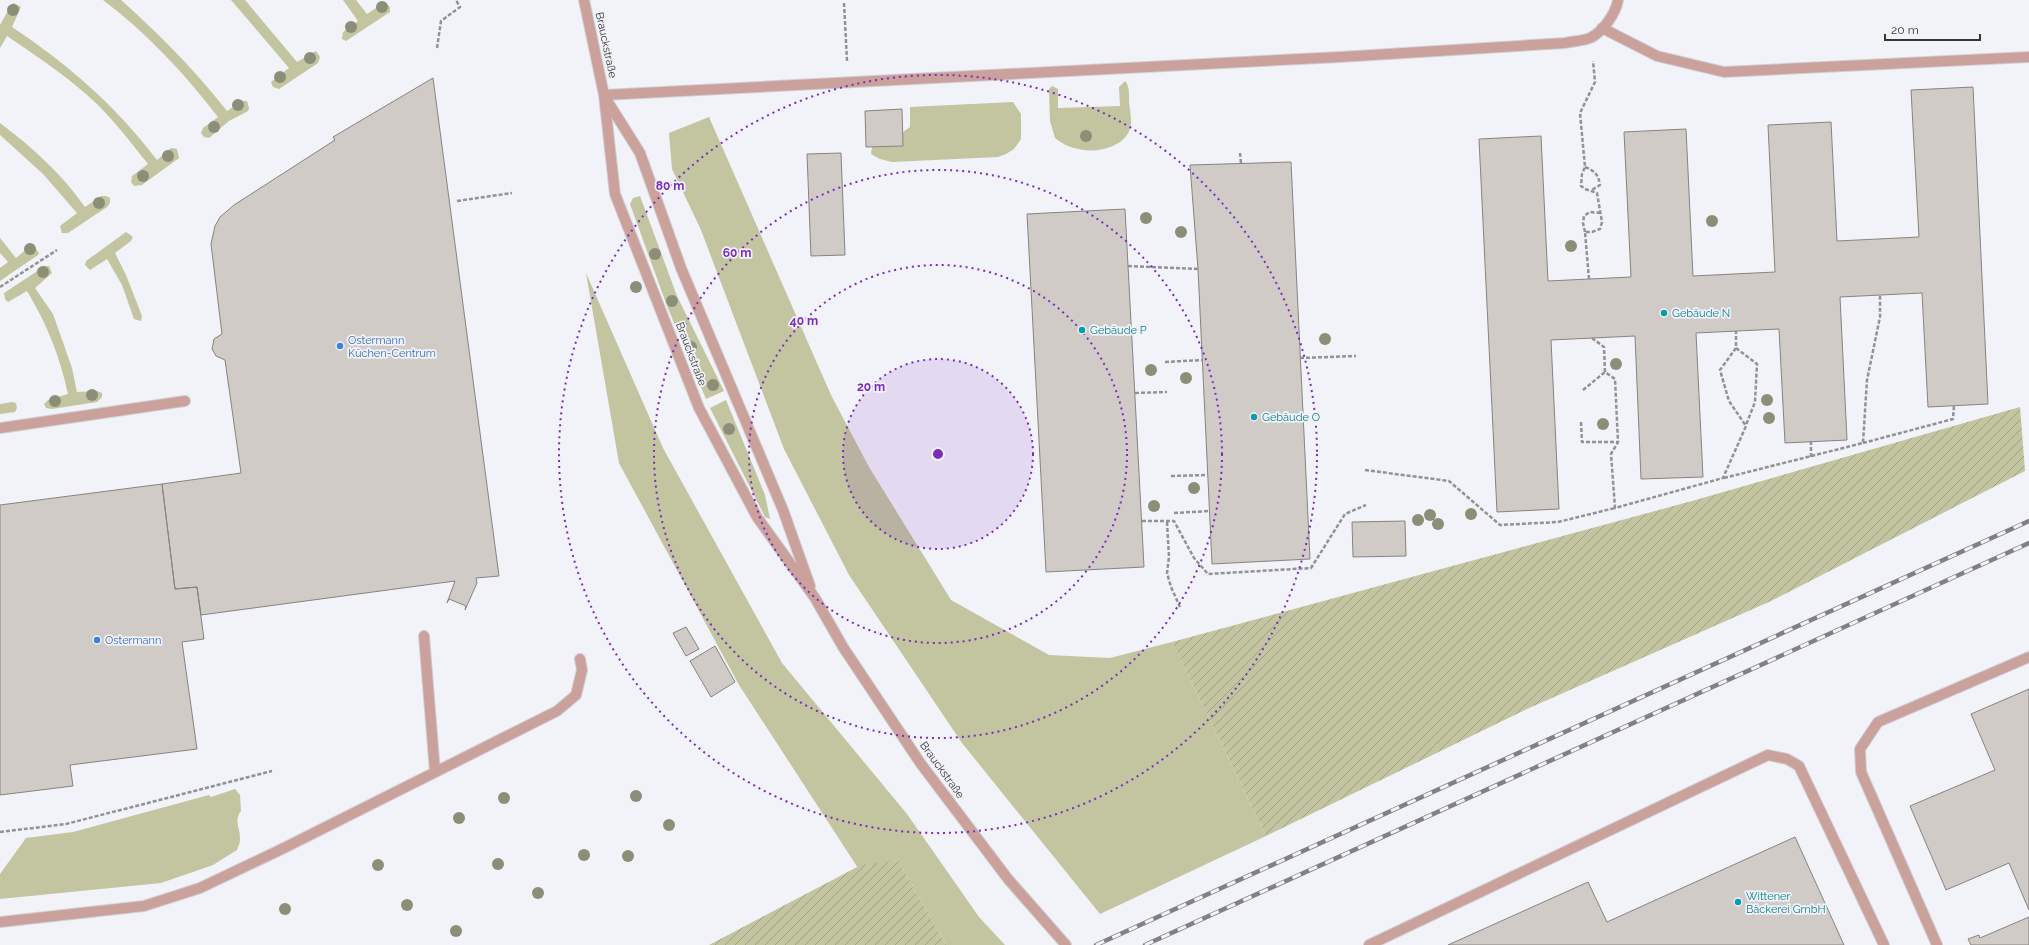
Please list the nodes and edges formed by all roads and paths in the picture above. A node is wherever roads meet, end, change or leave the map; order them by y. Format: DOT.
graph roads {
  1 [pos="456,0"];
  2 [pos="584,0"];
  3 [pos="1618,0"];
  4 [pos="844,3"];
  5 [pos="1602,28"];
  6 [pos="437,48"];
  7 [pos="2029,57"];
  8 [pos="847,64"];
  9 [pos="1595,82"];
  10 [pos="604,95"];
  11 [pos="1240,153"];
  12 [pos="1241,163"];
  13 [pos="1584,167"];
  14 [pos="1592,190"];
  15 [pos="512,193"];
  16 [pos="457,201"];
  17 [pos="1601,213"];
  18 [pos="1584,232"];
  19 [pos="57,250"];
  20 [pos="1128,266"];
  21 [pos="1198,269"];
  22 [pos="1589,279"];
  23 [pos="0,287"];
  24 [pos="1880,295"];
  25 [pos="1736,331"];
  26 [pos="1592,338"];
  27 [pos="1736,348"];
  28 [pos="1356,356"];
  29 [pos="1300,358"];
  30 [pos="1202,360"];
  31 [pos="1165,362"];
  32 [pos="1605,372"];
  33 [pos="1583,390"];
  34 [pos="1167,392"];
  35 [pos="1135,393"];
  36 [pos="185,401"];
  37 [pos="1954,406"];
  38 [pos="1581,422"];
  39 [pos="1746,426"];
  40 [pos="0,428"];
  41 [pos="1811,441"];
  42 [pos="1618,442"];
  43 [pos="1863,443"];
  44 [pos="1811,457"];
  45 [pos="1365,470"];
  46 [pos="1208,474"];
  47 [pos="1171,476"];
  48 [pos="1723,478"];
  49 [pos="1366,505"];
  50 [pos="1615,508"];
  51 [pos="1209,511"];
  52 [pos="1174,513"];
  53 [pos="1142,521"];
  54 [pos="1167,522"];
  55 [pos="815,598"];
  56 [pos="1180,607"];
  57 [pos="424,636"];
  58 [pos="2029,657"];
  59 [pos="580,659"];
  60 [pos="272,771"];
  61 [pos="435,772"];
  62 [pos="0,832"];
  63 [pos="0,922"];
  64 [pos="1063,942"];
  65 [pos="1368,945"];
  66 [pos="1884,945"];
  67 [pos="1937,945"];
  1 -- 6 [label="path"];
  2 -- 10 [label="street, Brauckstraße"];
  3 -- 5 [label="street"];
  4 -- 8 [label="path"];
  5 -- 7 [label="street"];
  5 -- 10 [label="street"];
  9 -- 13 [label="path"];
  10 -- 55 [label="street, Brauckstraße"];
  10 -- 55 [label="street, Brauckstraße"];
  11 -- 12 [label="path"];
  13 -- 14 [label="path"];
  13 -- 14 [label="path"];
  14 -- 17 [label="path"];
  15 -- 16 [label="path"];
  17 -- 18 [label="path"];
  17 -- 18 [label="path"];
  18 -- 22 [label="path"];
  19 -- 23 [label="path"];
  20 -- 21 [label="path"];
  24 -- 43 [label="path"];
  25 -- 27 [label="path"];
  26 -- 32 [label="path"];
  27 -- 39 [label="path"];
  27 -- 39 [label="path"];
  28 -- 29 [label="path"];
  30 -- 31 [label="path"];
  32 -- 33 [label="path"];
  32 -- 42 [label="path"];
  34 -- 35 [label="path"];
  36 -- 40 [label="street"];
  37 -- 43 [label="path"];
  38 -- 42 [label="path"];
  39 -- 48 [label="path"];
  41 -- 44 [label="path"];
  42 -- 50 [label="path"];
  43 -- 44 [label="path"];
  44 -- 48 [label="path"];
  45 -- 50 [label="path"];
  46 -- 47 [label="path"];
  48 -- 50 [label="path"];
  49 -- 54 [label="path"];
  51 -- 52 [label="path"];
  53 -- 54 [label="path"];
  54 -- 56 [label="path"];
  55 -- 64 [label="street, Brauckstraße"];
  57 -- 61 [label="street"];
  58 -- 67 [label="street"];
  59 -- 61 [label="street"];
  60 -- 62 [label="path"];
  61 -- 63 [label="street"];
  65 -- 66 [label="street"];
}
